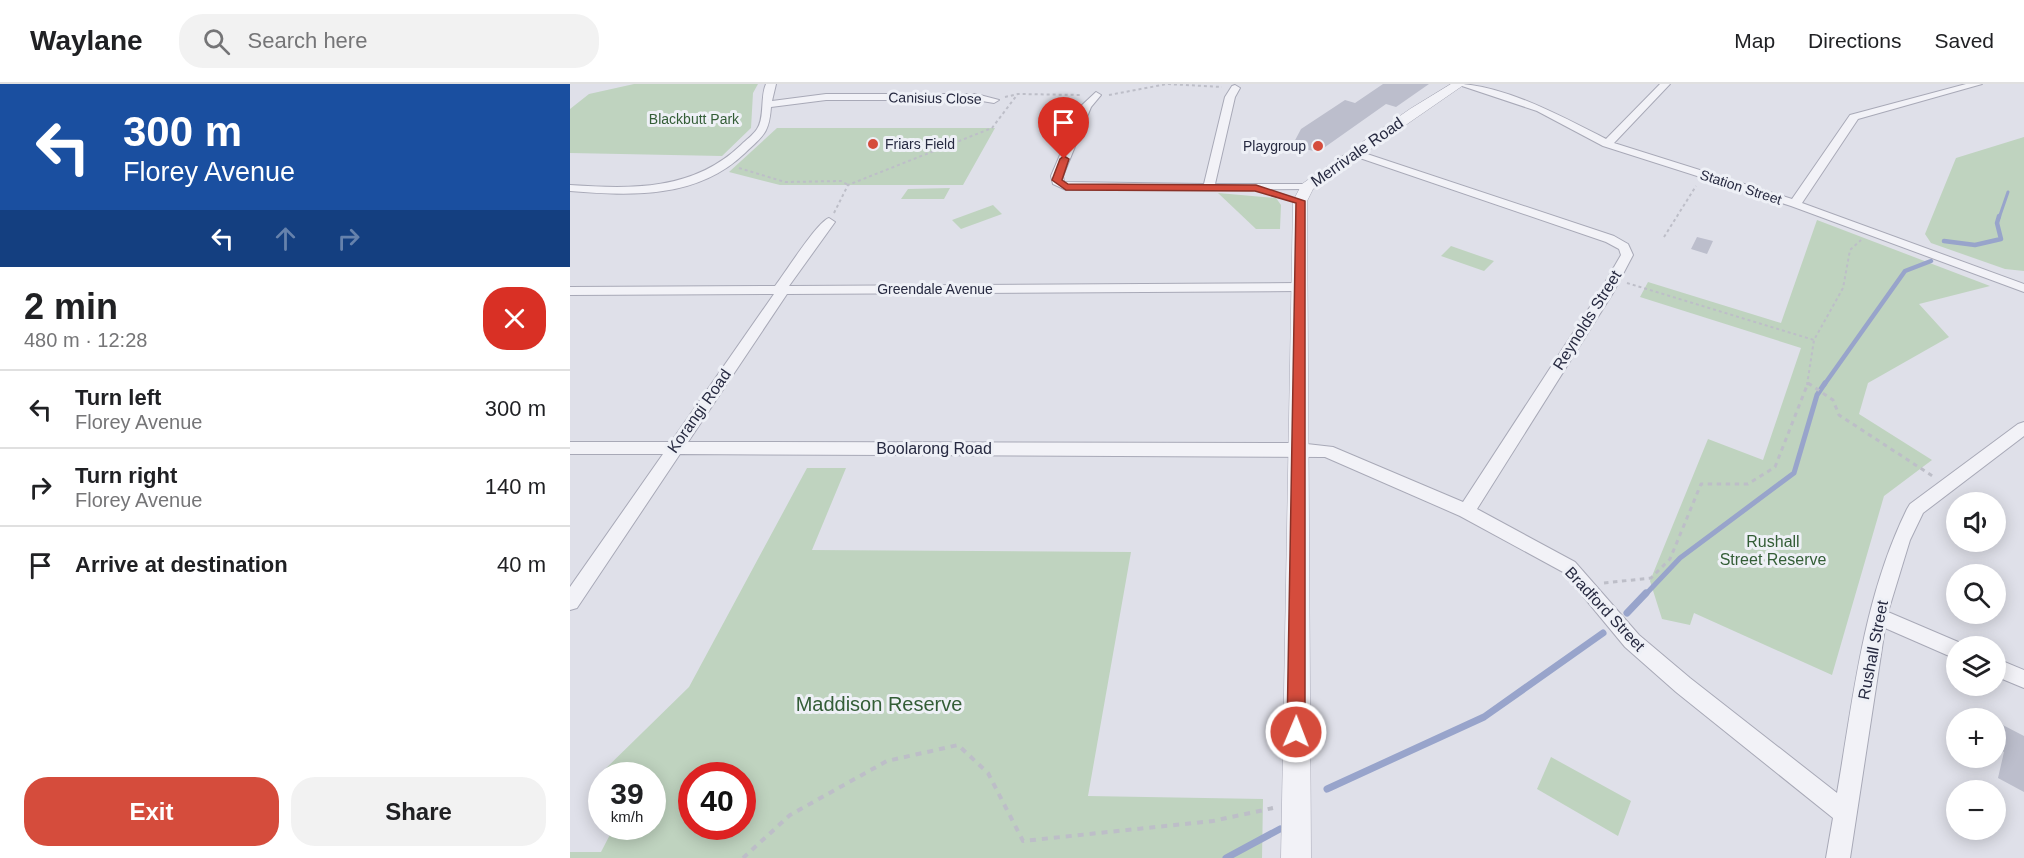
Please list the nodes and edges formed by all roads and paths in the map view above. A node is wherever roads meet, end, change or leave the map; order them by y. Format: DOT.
graph roads {
  1 [pos="771,84"];
  2 [pos="1460,84"];
  3 [pos="1665,84"];
  4 [pos="1973,84"];
  5 [pos="1235,88"];
  6 [pos="1018,94"];
  7 [pos="1096,95"];
  8 [pos="994,100"];
  9 [pos="768,104"];
  10 [pos="1607,144"];
  11 [pos="1355,153"];
  12 [pos="726,164"];
  13 [pos="1703,175"];
  14 [pos="848,185"];
  15 [pos="1209,187"];
  16 [pos="570,188"];
  17 [pos="1304,194"];
  18 [pos="1795,204"];
  19 [pos="830,222"];
  20 [pos="1870,231"];
  21 [pos="1664,237"];
  22 [pos="1614,279"];
  23 [pos="1299,287"];
  24 [pos="2024,288"];
  25 [pos="781,289"];
  26 [pos="570,291"];
  27 [pos="1814,340"];
  28 [pos="1808,383"];
  29 [pos="2024,428"];
  30 [pos="570,448"];
  31 [pos="673,448"];
  32 [pos="1298,449"];
  33 [pos="1945,485"];
  34 [pos="1466,511"];
  35 [pos="1591,591"];
  36 [pos="570,602"];
  37 [pos="1876,616"];
  38 [pos="1946,646"];
  39 [pos="2006,672"];
  40 [pos="2024,680"];
  41 [pos="1295,803"];
  42 [pos="1846,814"];
  43 [pos="743,858"];
  44 [pos="1296,858"];
  45 [pos="1838,858"];
  1 -- 9 [label="street"];
  2 -- 10 [label="street, Station Street"];
  2 -- 11 [label="street, Merrivale Road"];
  3 -- 10 [label="street"];
  4 -- 18 [label="street"];
  5 -- 7 [label="path"];
  5 -- 15 [label="street"];
  6 -- 7 [label="path"];
  6 -- 8 [label="path"];
  6 -- 14 [label="path"];
  7 -- 15 [label="street"];
  8 -- 9 [label="street, Canisius Close"];
  9 -- 12 [label="street"];
  10 -- 13 [label="street, Station Street"];
  11 -- 17 [label="street, Merrivale Road"];
  11 -- 22 [label="street, Reynolds Street"];
  12 -- 14 [label="path"];
  12 -- 16 [label="street"];
  13 -- 18 [label="street, Station Street"];
  13 -- 21 [label="path"];
  14 -- 19 [label="path"];
  15 -- 17 [label="street"];
  17 -- 23 [label="street, Merrivale Road"];
  18 -- 20 [label="street, Station Street"];
  19 -- 25 [label="street, Korangi Road"];
  20 -- 24 [label="street, Station Street"];
  20 -- 27 [label="path"];
  22 -- 27 [label="path"];
  22 -- 34 [label="street, Reynolds Street"];
  23 -- 25 [label="street, Greendale Avenue"];
  23 -- 32 [label="street, Merrivale Road"];
  25 -- 26 [label="street, Greendale Avenue"];
  25 -- 31 [label="street, Korangi Road"];
  27 -- 28 [label="path"];
  28 -- 33 [label="path"];
  28 -- 35 [label="path"];
  29 -- 33 [label="street, Rushall Street"];
  30 -- 31 [label="street, Boolarong Road"];
  31 -- 32 [label="street, Boolarong Road"];
  31 -- 36 [label="street, Korangi Road"];
  32 -- 34 [label="street, Bradford Street"];
  32 -- 41 [label="street, Merrivale Road"];
  33 -- 37 [label="street, Rushall Street"];
  34 -- 35 [label="street, Bradford Street"];
  35 -- 42 [label="street, Bradford Street"];
  37 -- 38 [label="street"];
  37 -- 42 [label="street, Rushall Street"];
  39 -- 40 [label="street"];
  41 -- 43 [label="path"];
  41 -- 44 [label="street, Merrivale Road"];
  42 -- 45 [label="street, Rushall Street"];
}
